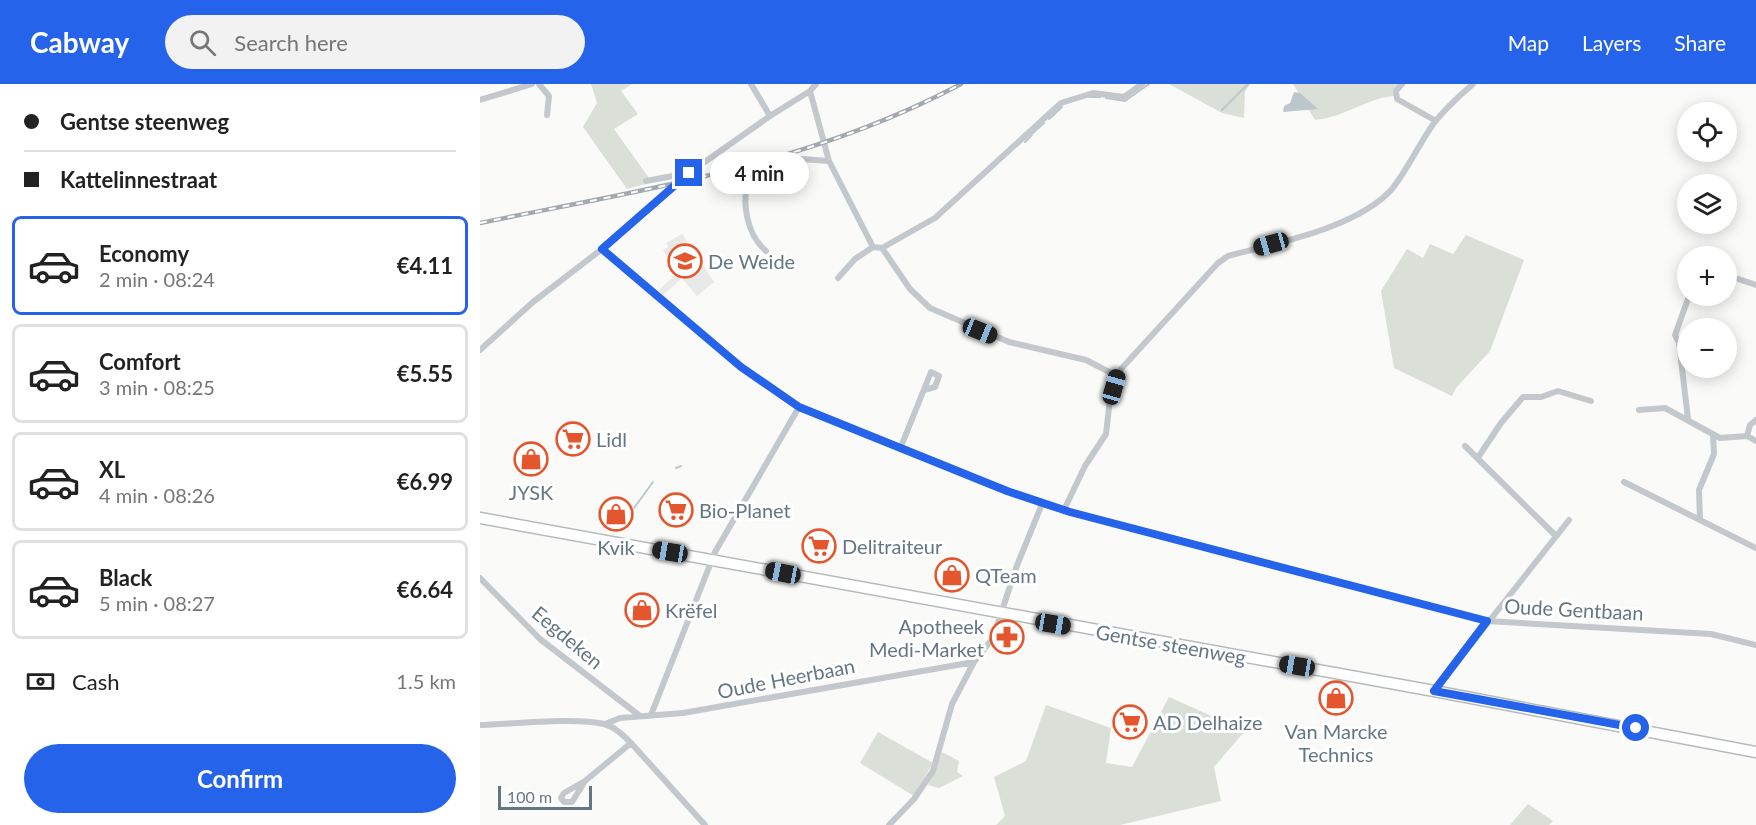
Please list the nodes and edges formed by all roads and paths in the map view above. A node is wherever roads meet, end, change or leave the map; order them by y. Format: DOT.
graph roads {
  1 [pos="532,84"];
  2 [pos="539,84"];
  3 [pos="751,84"];
  4 [pos="816,84"];
  5 [pos="1142,84"];
  6 [pos="1402,84"];
  7 [pos="1473,84"];
  8 [pos="810,91"];
  9 [pos="480,100"];
  10 [pos="547,115"];
  11 [pos="770,116"];
  12 [pos="1436,121"];
  13 [pos="829,161"];
  14 [pos="689,173"];
  15 [pos="646,181"];
  16 [pos="873,248"];
  17 [pos="882,248"];
  18 [pos="602,249"];
  19 [pos="766,252"];
  20 [pos="838,278"];
  21 [pos="1737,279"];
  22 [pos="1756,285"];
  23 [pos="1685,306"];
  24 [pos="480,350"];
  25 [pos="1117,376"];
  26 [pos="924,390"];
  27 [pos="1592,401"];
  28 [pos="799,407"];
  29 [pos="1639,410"];
  30 [pos="1688,419"];
  31 [pos="1756,420"];
  32 [pos="1713,435"];
  33 [pos="1747,436"];
  34 [pos="1756,441"];
  35 [pos="1465,446"];
  36 [pos="900,449"];
  37 [pos="1479,456"];
  38 [pos="1624,482"];
  39 [pos="1042,504"];
  40 [pos="1064,510"];
  41 [pos="480,518"];
  42 [pos="1569,520"];
  43 [pos="1700,520"];
  44 [pos="1556,536"];
  45 [pos="1756,548"];
  46 [pos="712,560"];
  47 [pos="480,578"];
  48 [pos="1002,615"];
  49 [pos="1487,621"];
  50 [pos="1756,645"];
  51 [pos="974,662"];
  52 [pos="1434,691"];
  53 [pos="640,716"];
  54 [pos="651,716"];
  55 [pos="605,724"];
  56 [pos="480,725"];
  57 [pos="631,743"];
  58 [pos="1753,750"];
  59 [pos="585,781"];
  60 [pos="705,825"];
  61 [pos="889,825"];
  1 -- 9 [label="street"];
  2 -- 10 [label="street"];
  3 -- 11 [label="street"];
  4 -- 8 [label="street"];
  5 -- 17 [label="street"];
  6 -- 12 [label="street"];
  7 -- 12 [label="street"];
  8 -- 11 [label="street"];
  8 -- 13 [label="street"];
  11 -- 14 [label="street"];
  12 -- 25 [label="street"];
  13 -- 16 [label="street"];
  13 -- 19 [label="street"];
  14 -- 15 [label="street"];
  14 -- 18 [label="street"];
  16 -- 17 [label="street"];
  16 -- 20 [label="street"];
  17 -- 25 [label="street"];
  18 -- 24 [label="street"];
  18 -- 28 [label="street, Oude Gentbaan"];
  21 -- 22 [label="street"];
  23 -- 30 [label="street"];
  25 -- 40 [label="street"];
  26 -- 36 [label="street"];
  27 -- 37 [label="street"];
  28 -- 36 [label="street, Oude Gentbaan"];
  28 -- 46 [label="street"];
  29 -- 30 [label="street"];
  30 -- 32 [label="street"];
  31 -- 33 [label="street"];
  32 -- 33 [label="street"];
  32 -- 43 [label="street"];
  33 -- 34 [label="street"];
  35 -- 37 [label="street"];
  36 -- 39 [label="street, Oude Gentbaan"];
  37 -- 44 [label="street"];
  38 -- 43 [label="street"];
  39 -- 40 [label="street, Oude Gentbaan"];
  39 -- 48 [label="street"];
  40 -- 49 [label="street, Oude Gentbaan"];
  41 -- 46 [label="main road, Gentse steenweg"];
  42 -- 44 [label="street"];
  43 -- 45 [label="street"];
  44 -- 49 [label="street"];
  46 -- 48 [label="main road, Gentse steenweg"];
  46 -- 54 [label="street"];
  47 -- 53 [label="street, Eegdeken"];
  48 -- 51 [label="street"];
  48 -- 52 [label="main road, Gentse steenweg"];
  49 -- 50 [label="street, Oude Gentbaan"];
  49 -- 52 [label="street"];
  51 -- 54 [label="street, Oude Heerbaan"];
  51 -- 61 [label="street"];
  52 -- 58 [label="main road, Gentse steenweg"];
  53 -- 54 [label="street, Oude Heerbaan"];
  53 -- 55 [label="street, Oude Heerbaan"];
  55 -- 56 [label="street, Oude Heerbaan"];
  55 -- 57 [label="street"];
  57 -- 59 [label="street"];
  57 -- 60 [label="street"];
}
